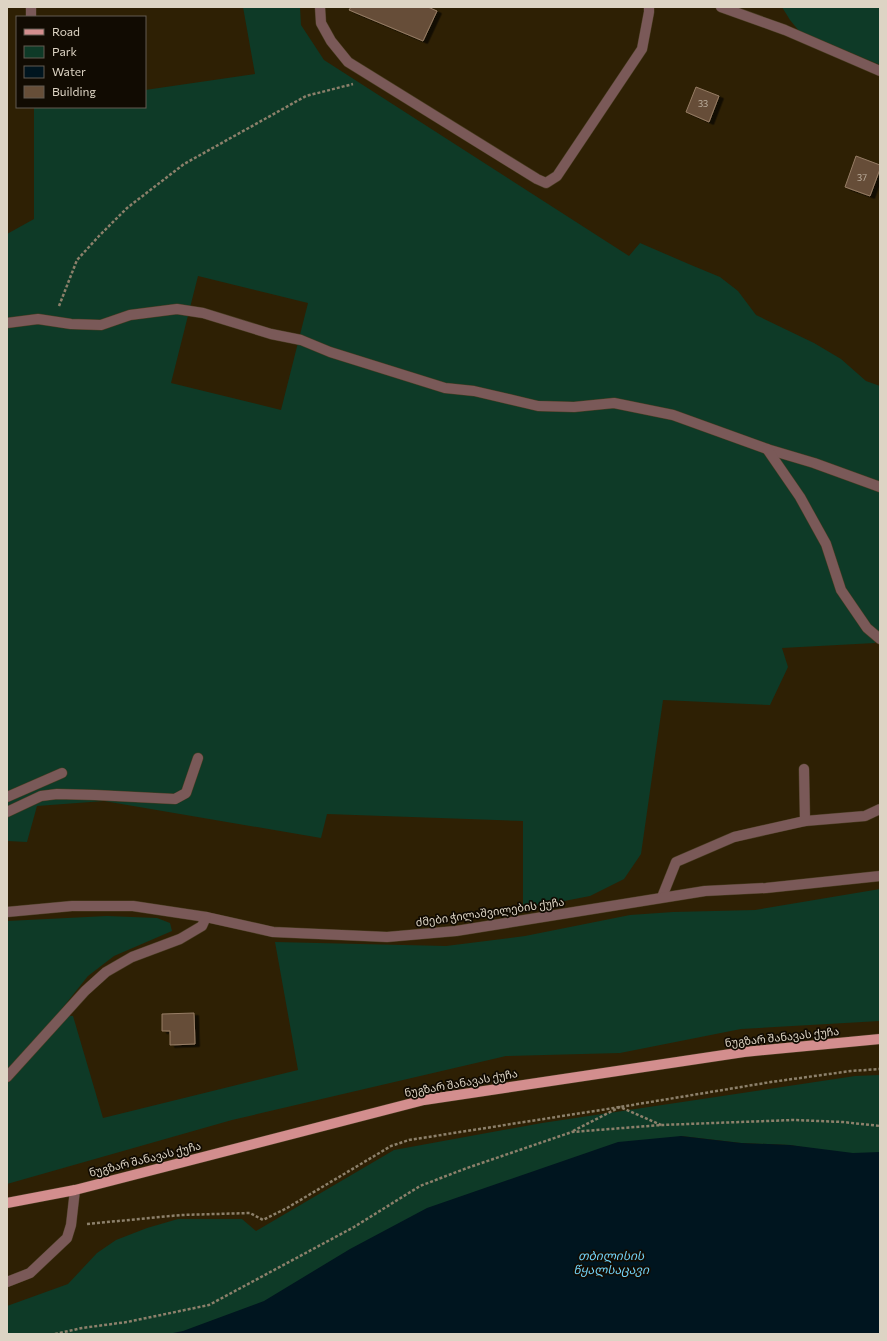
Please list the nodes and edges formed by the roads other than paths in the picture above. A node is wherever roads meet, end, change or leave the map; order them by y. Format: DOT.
graph roads {
  1 [pos="320,7"];
  2 [pos="649,7"];
  3 [pos="721,7"];
  4 [pos="742,10"];
  5 [pos="880,71"];
  6 [pos="7,323"];
  7 [pos="767,449"];
  8 [pos="880,487"];
  9 [pos="880,639"];
  10 [pos="198,758"];
  11 [pos="804,769"];
  12 [pos="62,773"];
  13 [pos="7,797"];
  14 [pos="880,809"];
  15 [pos="7,812"];
  16 [pos="805,821"];
  17 [pos="880,876"];
  18 [pos="662,897"];
  19 [pos="7,912"];
  20 [pos="206,916"];
  21 [pos="880,1039"];
  22 [pos="7,1077"];
  23 [pos="75,1190"];
  24 [pos="7,1203"];
  25 [pos="7,1282"];
  1 -- 2 [label="street"];
  3 -- 4 [label="street"];
  4 -- 5 [label="street"];
  6 -- 7 [label="street"];
  7 -- 8 [label="street"];
  7 -- 9 [label="street"];
  10 -- 15 [label="street"];
  11 -- 16 [label="street"];
  12 -- 13 [label="street"];
  14 -- 16 [label="street"];
  16 -- 18 [label="street"];
  17 -- 18 [label="street, ძმები ჭილაშვილების ქუჩა"];
  18 -- 20 [label="street, ძმები ჭილაშვილების ქუჩა"];
  19 -- 20 [label="street, ძმები ჭილაშვილების ქუჩა"];
  20 -- 22 [label="street"];
  21 -- 23 [label="main road, ნუგზარ შანავას ქუჩა"];
  23 -- 24 [label="main road, ნუგზარ შანავას ქუჩა"];
  23 -- 25 [label="street"];
}
